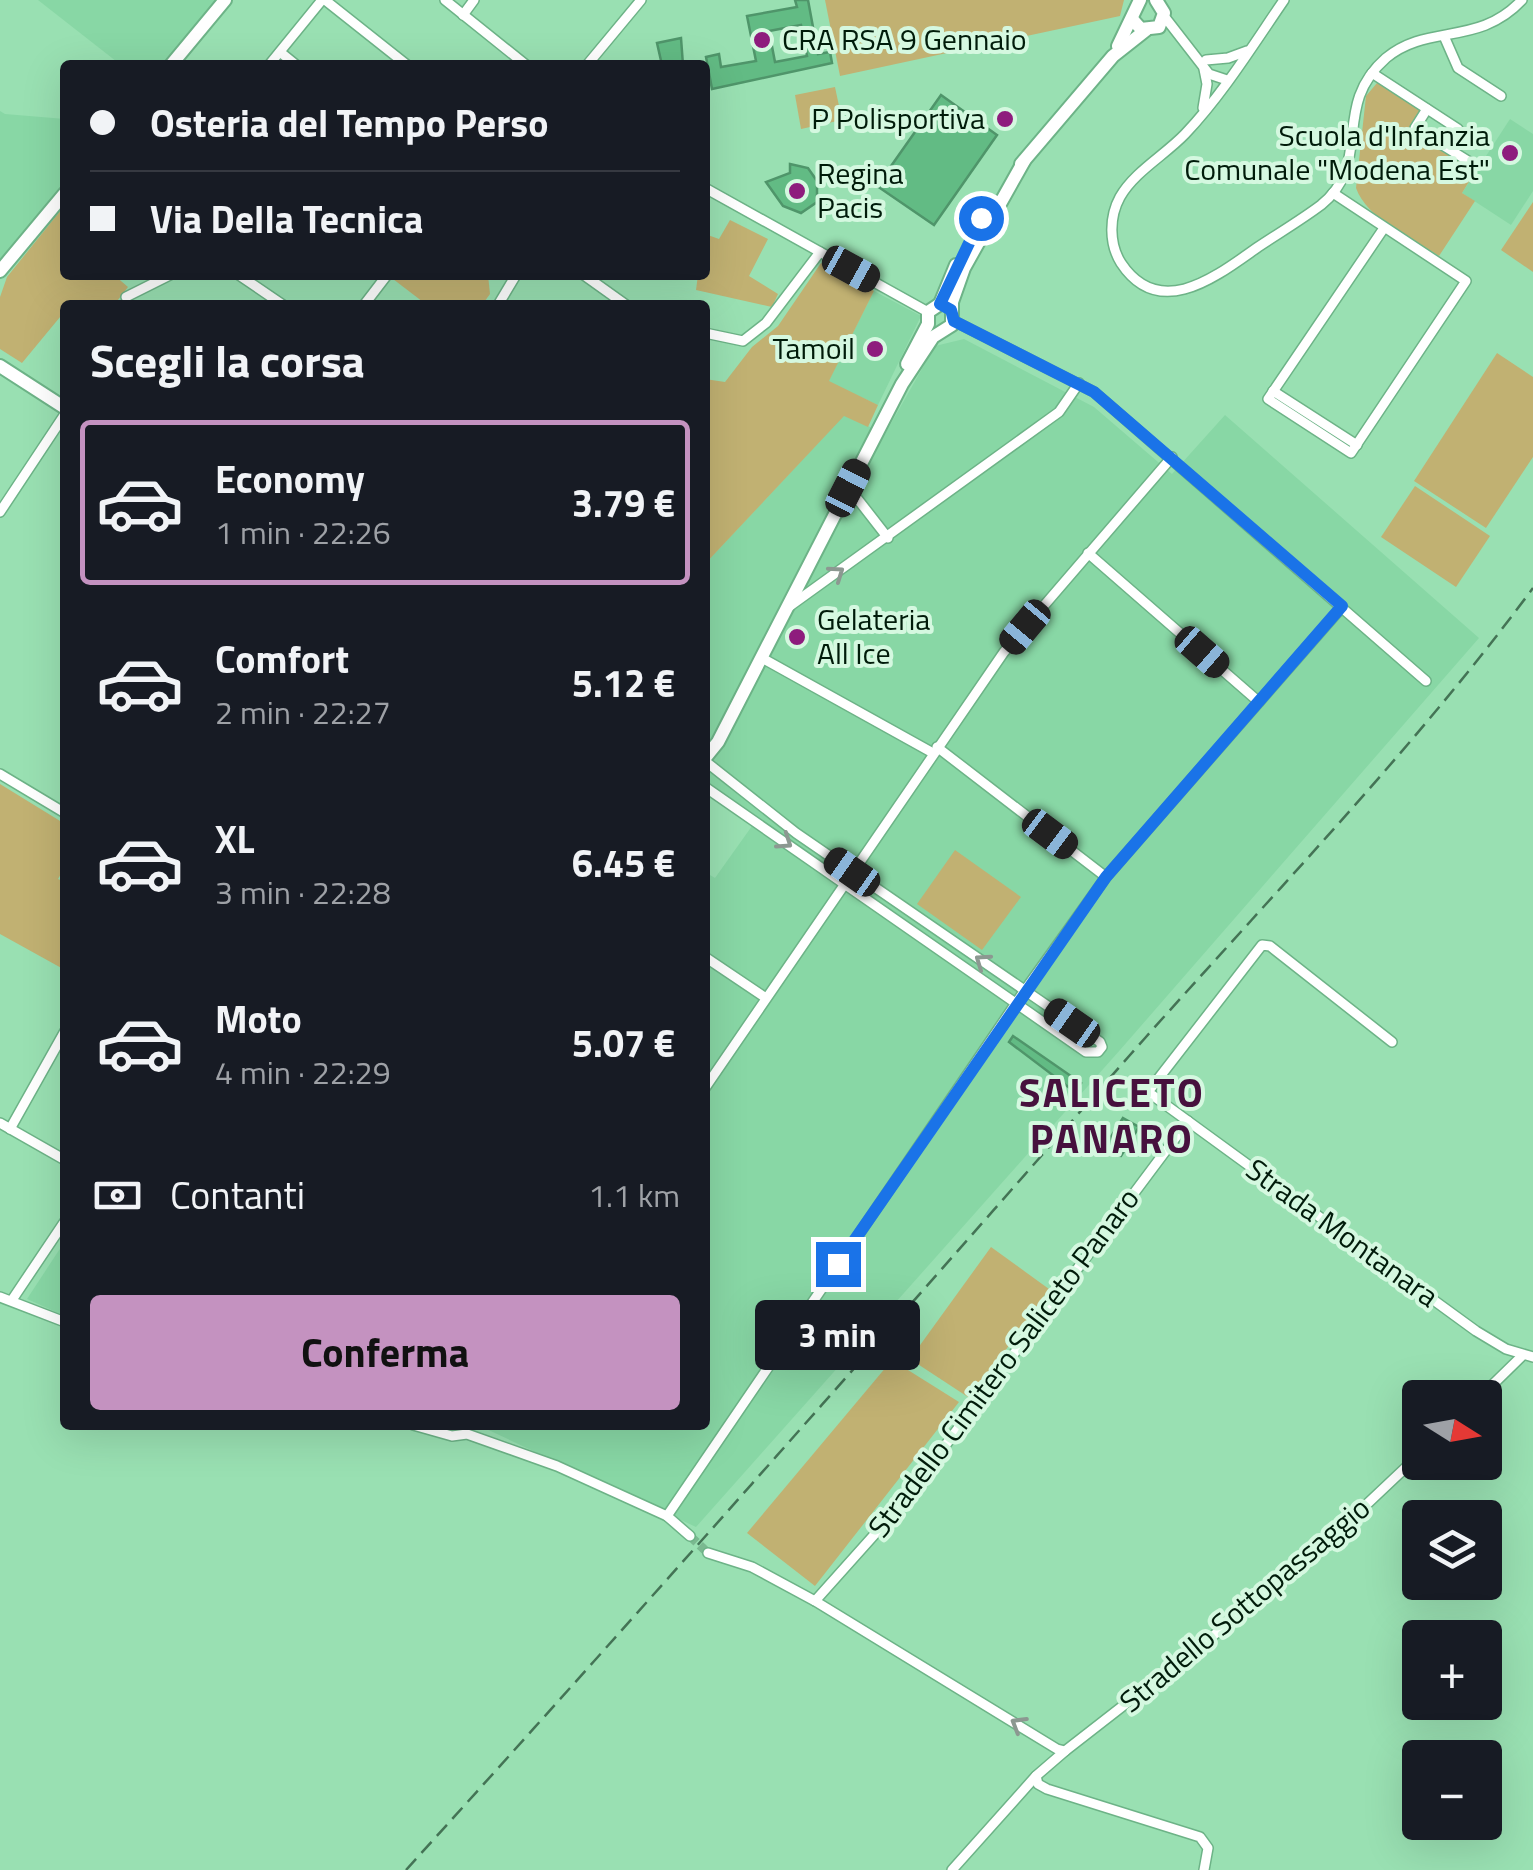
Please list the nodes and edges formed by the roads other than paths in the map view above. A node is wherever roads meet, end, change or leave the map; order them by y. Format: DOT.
graph roads {
  1 [pos="225,0"];
  2 [pos="323,0"];
  3 [pos="445,0"];
  4 [pos="474,0"];
  5 [pos="641,0"];
  6 [pos="1140,0"];
  7 [pos="1284,0"];
  8 [pos="1522,0"];
  9 [pos="1163,7"];
  10 [pos="463,14"];
  11 [pos="1132,19"];
  12 [pos="1149,30"];
  13 [pos="1444,36"];
  14 [pos="1182,43"];
  15 [pos="1248,51"];
  16 [pos="280,52"];
  17 [pos="1113,56"];
  18 [pos="175,60"];
  19 [pos="273,60"];
  20 [pos="290,60"];
  21 [pos="401,60"];
  22 [pos="520,60"];
  23 [pos="591,60"];
  24 [pos="1202,61"];
  25 [pos="1372,73"];
  26 [pos="1227,80"];
  27 [pos="1501,96"];
  28 [pos="1426,109"];
  29 [pos="1202,115"];
  30 [pos="1458,129"];
  31 [pos="1473,164"];
  32 [pos="710,191"];
  33 [pos="1333,193"];
  34 [pos="60,198"];
  35 [pos="1384,228"];
  36 [pos="820,252"];
  37 [pos="0,271"];
  38 [pos="160,280"];
  39 [pos="246,280"];
  40 [pos="384,280"];
  41 [pos="513,280"];
  42 [pos="591,280"];
  43 [pos="504,295"];
  44 [pos="126,296"];
  45 [pos="276,300"];
  46 [pos="368,300"];
  47 [pos="501,300"];
  48 [pos="510,300"];
  49 [pos="619,300"];
  50 [pos="940,317"];
  51 [pos="710,334"];
  52 [pos="3,374"];
  53 [pos="1079,382"];
  54 [pos="60,408"];
  55 [pos="60,419"];
  56 [pos="1172,457"];
  57 [pos="848,488"];
  58 [pos="0,512"];
  59 [pos="888,538"];
  60 [pos="1088,553"];
  61 [pos="1342,606"];
  62 [pos="787,608"];
  63 [pos="762,658"];
  64 [pos="1426,680"];
  65 [pos="1258,702"];
  66 [pos="935,750"];
  67 [pos="710,752"];
  68 [pos="710,764"];
  69 [pos="0,774"];
  70 [pos="710,790"];
  71 [pos="60,810"];
  72 [pos="852,872"];
  73 [pos="1106,877"];
  74 [pos="844,883"];
  75 [pos="710,960"];
  76 [pos="1025,990"];
  77 [pos="766,998"];
  78 [pos="1016,1003"];
  79 [pos="60,1040"];
  80 [pos="1392,1042"];
  81 [pos="710,1081"];
  82 [pos="1188,1120"];
  83 [pos="0,1123"];
  84 [pos="10,1129"];
  85 [pos="60,1157"];
  86 [pos="60,1228"];
  87 [pos="0,1298"];
  88 [pos="12,1300"];
  89 [pos="60,1320"];
  90 [pos="1530,1355"];
  91 [pos="1500,1380"];
  92 [pos="431,1430"];
  93 [pos="467,1430"];
  94 [pos="472,1430"];
  95 [pos="1402,1471"];
  96 [pos="667,1516"];
  97 [pos="690,1536"];
  98 [pos="708,1553"];
  99 [pos="814,1601"];
  100 [pos="1065,1750"];
  101 [pos="1036,1776"];
  102 [pos="952,1870"];
  103 [pos="1204,1870"];
  1 -- 18 [label="street"];
  2 -- 16 [label="street"];
  2 -- 21 [label="street"];
  3 -- 10 [label="street"];
  4 -- 10 [label="street"];
  5 -- 23 [label="street"];
  6 -- 11 [label="street"];
  7 -- 15 [label="street"];
  8 -- 13 [label="street"];
  9 -- 12 [label="street"];
  9 -- 14 [label="street"];
  10 -- 22 [label="street"];
  11 -- 12 [label="street"];
  11 -- 17 [label="street"];
  12 -- 14 [label="street"];
  12 -- 17 [label="street"];
  13 -- 25 [label="street"];
  13 -- 27 [label="street"];
  14 -- 24 [label="street"];
  15 -- 24 [label="street"];
  15 -- 26 [label="street"];
  16 -- 19 [label="street"];
  16 -- 20 [label="street"];
  17 -- 50 [label="street"];
  24 -- 26 [label="street"];
  24 -- 29 [label="street"];
  25 -- 28 [label="street"];
  25 -- 33 [label="street"];
  26 -- 29 [label="street"];
  28 -- 30 [label="street"];
  28 -- 31 [label="street"];
  29 -- 33 [label="street"];
  32 -- 36 [label="street"];
  33 -- 35 [label="street"];
  34 -- 37 [label="street"];
  35 -- 35 [label="street"];
  36 -- 50 [label="street"];
  36 -- 51 [label="street"];
  38 -- 44 [label="street"];
  39 -- 45 [label="street"];
  40 -- 46 [label="street"];
  41 -- 43 [label="street"];
  42 -- 49 [label="street"];
  43 -- 47 [label="street"];
  43 -- 48 [label="street"];
  50 -- 53 [label="street"];
  50 -- 57 [label="street"];
  52 -- 54 [label="street"];
  53 -- 56 [label="street"];
  53 -- 59 [label="street"];
  55 -- 58 [label="street"];
  56 -- 60 [label="street"];
  56 -- 61 [label="street"];
  57 -- 59 [label="street"];
  57 -- 62 [label="street"];
  62 -- 59 [label="street, one-way"];
  60 -- 65 [label="street"];
  60 -- 66 [label="street"];
  61 -- 64 [label="street"];
  61 -- 65 [label="street"];
  62 -- 63 [label="street"];
  63 -- 66 [label="street"];
  63 -- 67 [label="street"];
  65 -- 73 [label="street"];
  66 -- 72 [label="street"];
  66 -- 73 [label="street"];
  68 -- 72 [label="street"];
  69 -- 71 [label="street"];
  70 -- 74 [label="street, one-way"];
  72 -- 74 [label="street"];
  76 -- 72 [label="street, one-way"];
  73 -- 76 [label="street"];
  74 -- 77 [label="street"];
  74 -- 78 [label="street"];
  75 -- 77 [label="street"];
  76 -- 78 [label="street"];
  76 -- 78 [label="street"];
  77 -- 81 [label="street"];
  78 -- 96 [label="street"];
  79 -- 84 [label="street"];
  80 -- 82 [label="street, Strada Montanara"];
  82 -- 90 [label="street, Strada Montanara"];
  82 -- 99 [label="street, Stradello Cimitero Saliceto Panaro"];
  83 -- 84 [label="street"];
  84 -- 85 [label="street"];
  86 -- 88 [label="street"];
  87 -- 88 [label="street"];
  88 -- 89 [label="street"];
  90 -- 91 [label="street"];
  92 -- 93 [label="street"];
  94 -- 96 [label="street"];
  95 -- 100 [label="street, Stradello Sottopassaggio"];
  96 -- 97 [label="street"];
  98 -- 99 [label="street"];
  100 -- 99 [label="street, one-way"];
  100 -- 101 [label="street, Stradello Sottopassaggio"];
  101 -- 102 [label="street, Stradello Sottopassaggio"];
  101 -- 103 [label="street"];
}
